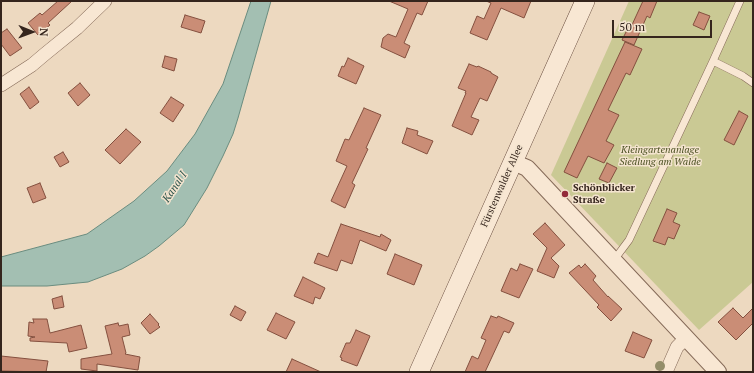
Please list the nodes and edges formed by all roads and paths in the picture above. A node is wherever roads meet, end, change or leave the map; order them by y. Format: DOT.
graph roads {
  1 [pos="105,1"];
  2 [pos="740,1"];
  3 [pos="581,2"];
  4 [pos="714,61"];
  5 [pos="753,83"];
  6 [pos="1,85"];
  7 [pos="513,162"];
  8 [pos="614,260"];
  9 [pos="686,338"];
  10 [pos="418,372"];
  11 [pos="666,372"];
  12 [pos="718,372"];
  1 -- 6 [label="street"];
  2 -- 4 [label="lane"];
  3 -- 7 [label="main road, Fürstenwalder Allee"];
  4 -- 5 [label="lane"];
  4 -- 8 [label="lane"];
  7 -- 8 [label="street"];
  7 -- 10 [label="main road, Fürstenwalder Allee"];
  8 -- 9 [label="street"];
  9 -- 11 [label="street"];
  9 -- 12 [label="street"];
}
